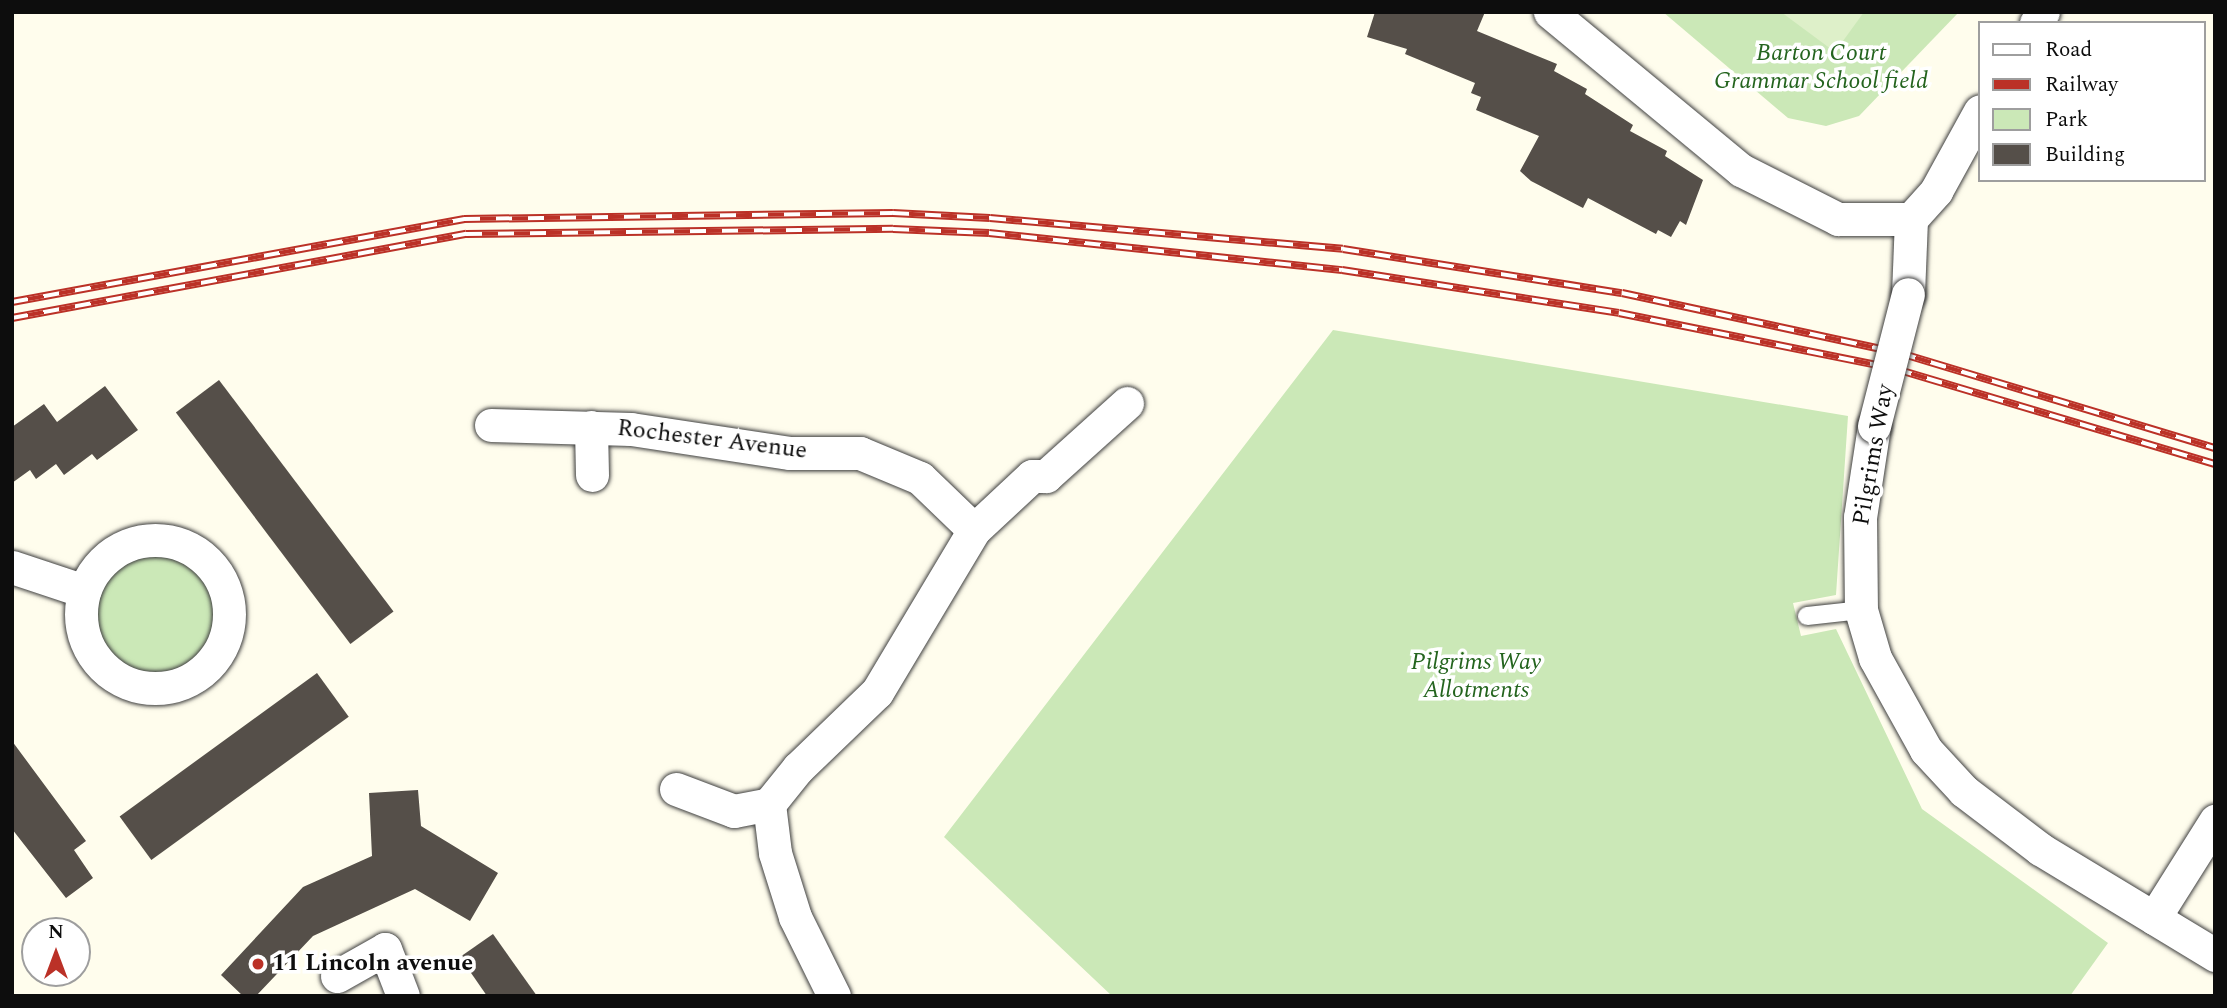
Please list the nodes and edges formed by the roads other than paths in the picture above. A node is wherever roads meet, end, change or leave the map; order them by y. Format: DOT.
graph roads {
  1 [pos="1550,12"];
  2 [pos="1979,113"];
  3 [pos="1911,219"];
  4 [pos="1127,403"];
  5 [pos="491,425"];
  6 [pos="591,427"];
  7 [pos="593,475"];
  8 [pos="974,530"];
  9 [pos="12,568"];
  10 [pos="84,591"];
  11 [pos="1861,610"];
  12 [pos="1807,616"];
  13 [pos="676,789"];
  14 [pos="769,804"];
  15 [pos="2215,821"];
  16 [pos="2154,918"];
  17 [pos="2215,955"];
  18 [pos="337,976"];
  19 [pos="403,996"];
  20 [pos="834,996"];
  1 -- 3 [label="street"];
  2 -- 3 [label="street"];
  3 -- 11 [label="street, Pilgrims Way, bridge"];
  4 -- 8 [label="street"];
  5 -- 6 [label="street, Rochester Avenue"];
  6 -- 7 [label="street, Rochester Avenue"];
  6 -- 8 [label="street, Rochester Avenue"];
  8 -- 14 [label="street"];
  9 -- 10 [label="street"];
  10 -- 10 [label="street"];
  11 -- 12 [label="lane"];
  11 -- 16 [label="street, Pilgrims Way"];
  13 -- 14 [label="street"];
  14 -- 20 [label="street"];
  15 -- 16 [label="street"];
  16 -- 17 [label="street, Pilgrims Way"];
  18 -- 19 [label="street"];
}
